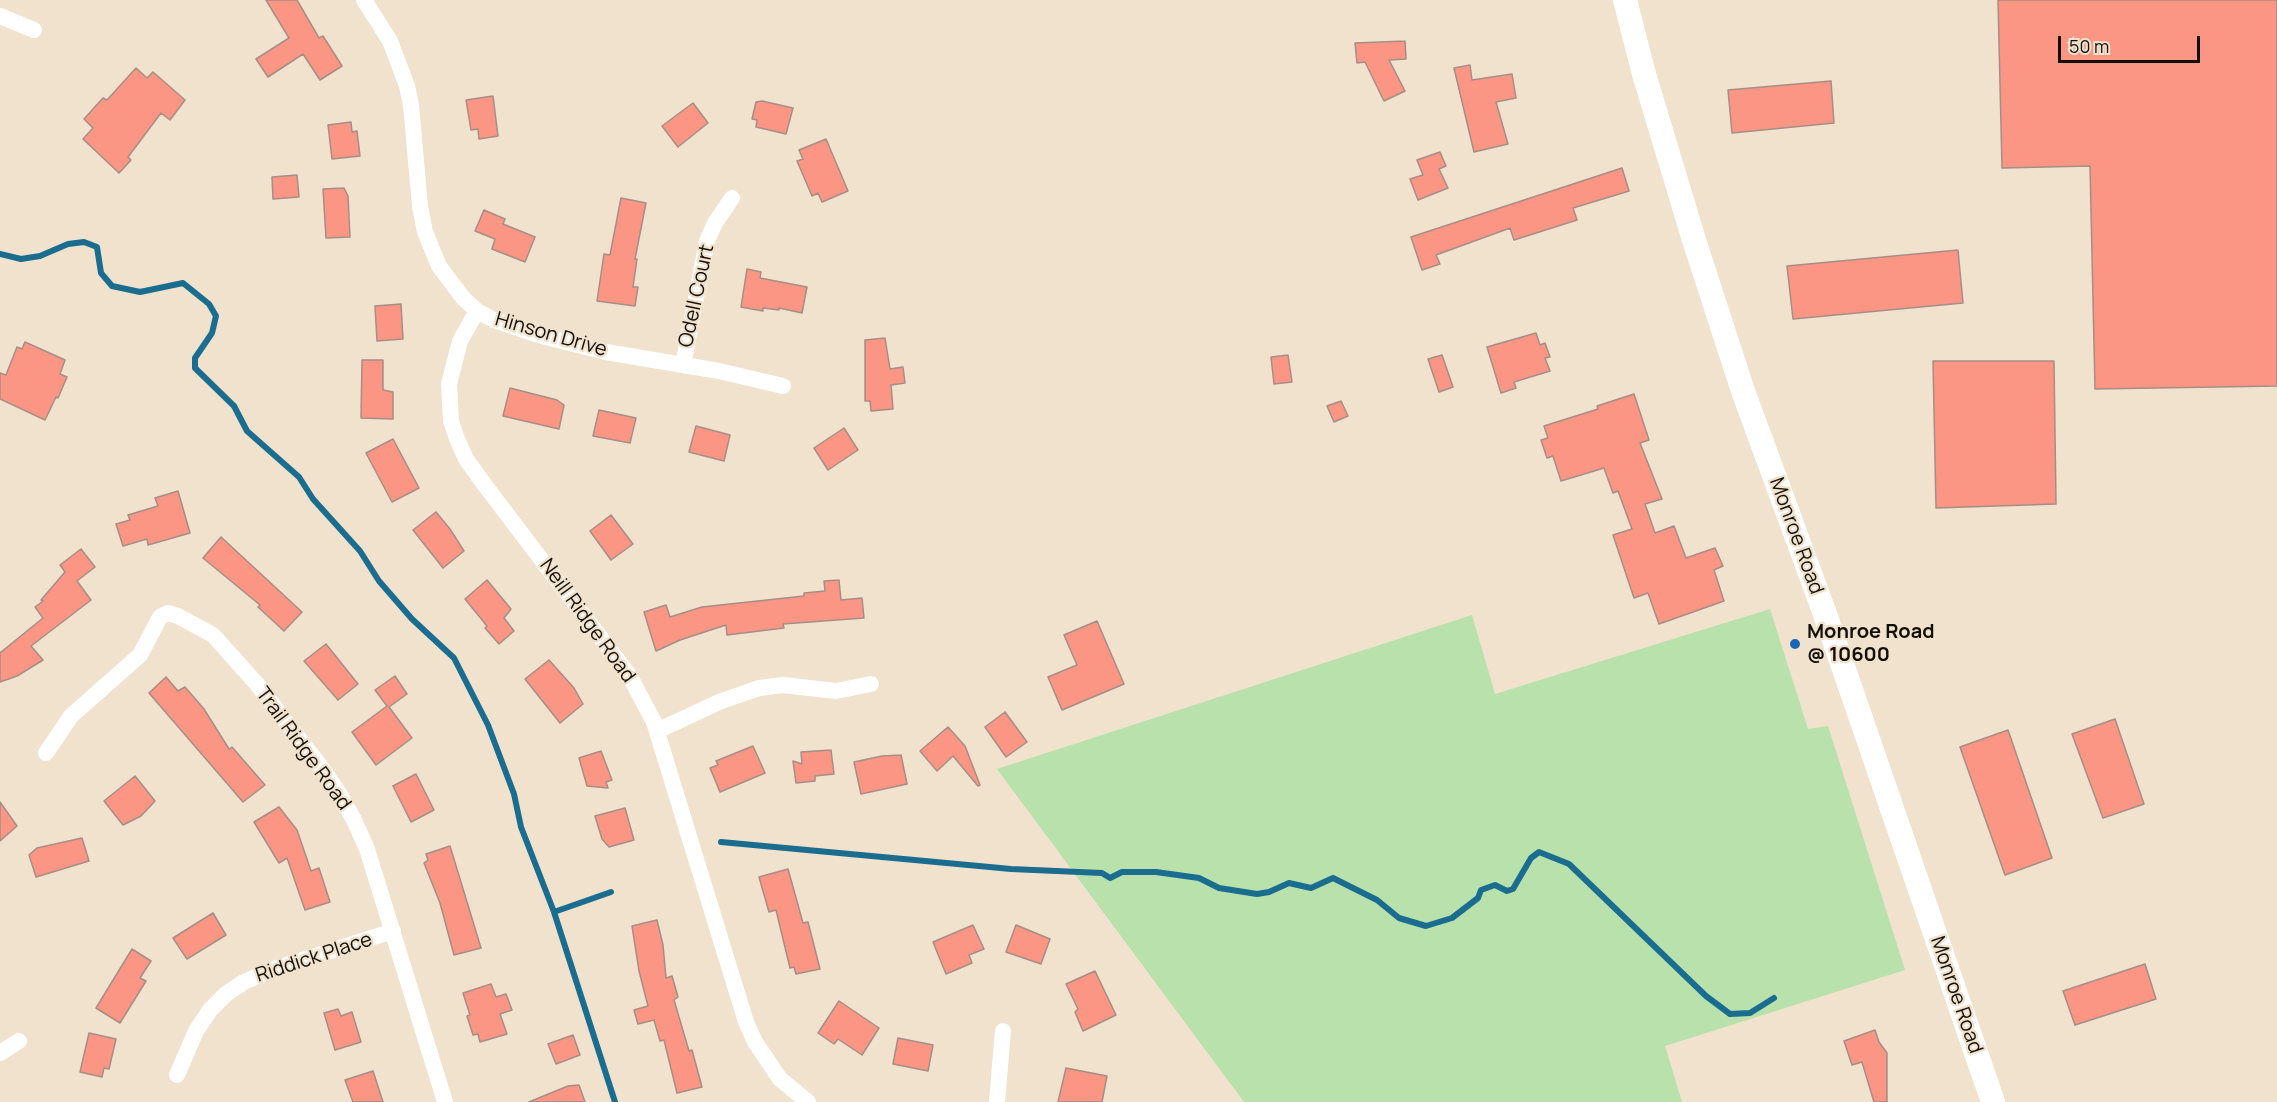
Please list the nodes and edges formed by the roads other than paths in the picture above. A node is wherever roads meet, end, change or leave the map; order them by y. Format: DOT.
graph roads {
  1 [pos="364,0"];
  2 [pos="1625,0"];
  3 [pos="0,16"];
  4 [pos="34,30"];
  5 [pos="732,198"];
  6 [pos="477,311"];
  7 [pos="683,365"];
  8 [pos="783,386"];
  9 [pos="871,684"];
  10 [pos="657,731"];
  11 [pos="46,753"];
  12 [pos="393,931"];
  13 [pos="1004,1031"];
  14 [pos="19,1041"];
  15 [pos="0,1053"];
  16 [pos="177,1075"];
  17 [pos="804,1101"];
  18 [pos="445,1102"];
  19 [pos="997,1102"];
  20 [pos="1993,1102"];
  1 -- 6 [label="street, Hinson Drive"];
  2 -- 20 [label="main road, Monroe Road"];
  3 -- 4 [label="street"];
  5 -- 7 [label="street, Odell Court"];
  6 -- 7 [label="street, Hinson Drive"];
  6 -- 10 [label="street, Neill Ridge Road"];
  7 -- 8 [label="street, Hinson Drive"];
  9 -- 10 [label="street"];
  10 -- 17 [label="street, Neill Ridge Road"];
  11 -- 12 [label="street, Trail Ridge Road"];
  12 -- 16 [label="street, Riddick Place"];
  12 -- 18 [label="street, Trail Ridge Road"];
  13 -- 19 [label="street"];
  14 -- 15 [label="street"];
}
